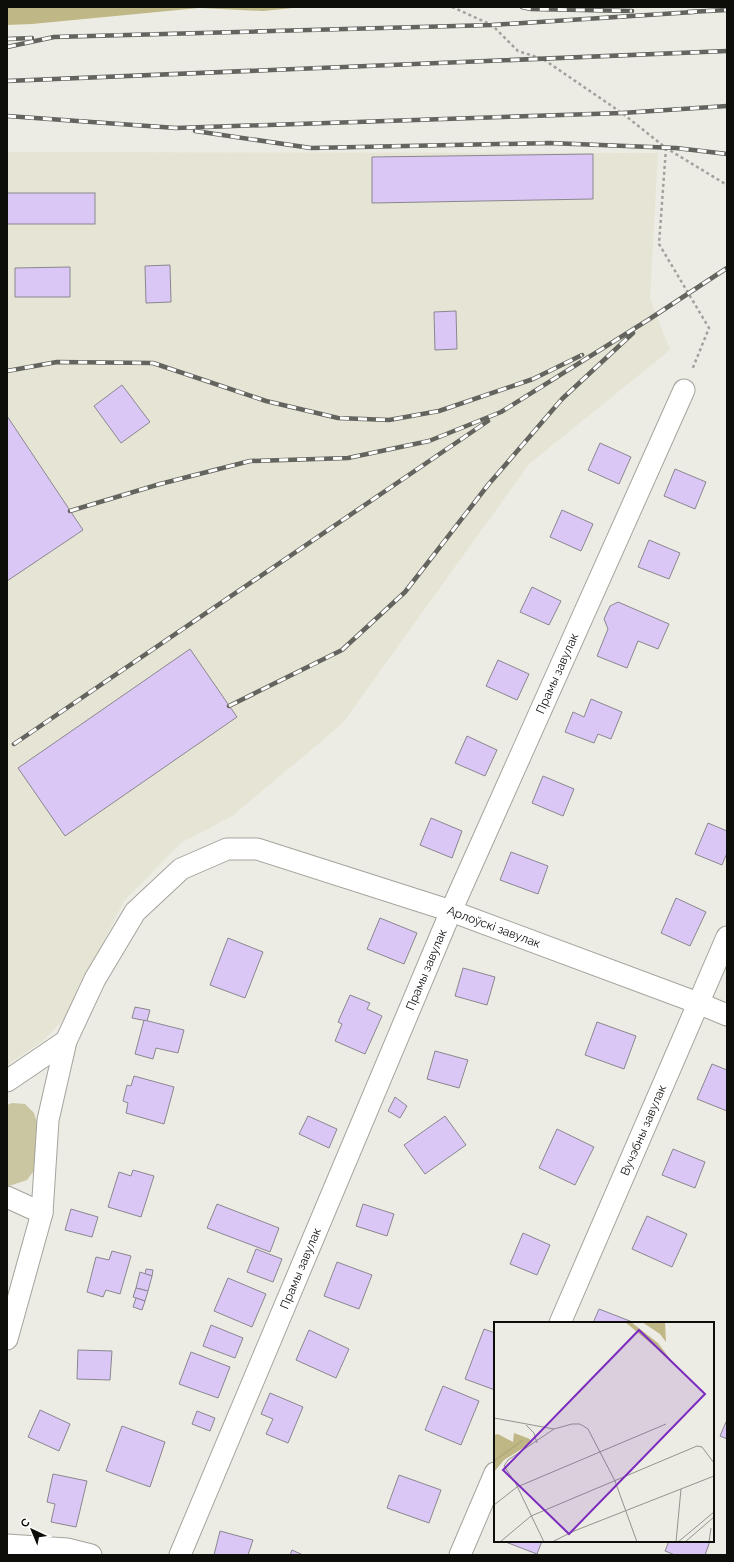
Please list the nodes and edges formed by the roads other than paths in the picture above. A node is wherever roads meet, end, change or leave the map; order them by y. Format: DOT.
graph roads {
  1 [pos="684,390"];
  2 [pos="451,911"];
  3 [pos="727,937"];
  4 [pos="698,1002"];
  5 [pos="727,1015"];
  6 [pos="66,1041"];
  7 [pos="7,1081"];
  8 [pos="7,1197"];
  9 [pos="42,1213"];
  10 [pos="560,1322"];
  11 [pos="7,1339"];
  12 [pos="494,1475"];
  13 [pos="7,1545"];
  14 [pos="91,1555"];
  15 [pos="180,1555"];
  16 [pos="460,1555"];
  1 -- 2 [label="street, Прамы завулак"];
  2 -- 4 [label="street, Арлоўскі завулак"];
  2 -- 6 [label="street, Арлоўскі завулак"];
  2 -- 15 [label="street, Прамы завулак"];
  3 -- 4 [label="street, Вучэбны завулак"];
  4 -- 5 [label="street, Арлоўскі завулак"];
  4 -- 10 [label="street, Вучэбны завулак"];
  6 -- 7 [label="street"];
  6 -- 9 [label="street, Арлоўскі завулак"];
  8 -- 9 [label="street"];
  9 -- 11 [label="street, Арлоўскі завулак"];
  12 -- 16 [label="street"];
  13 -- 14 [label="street"];
}
